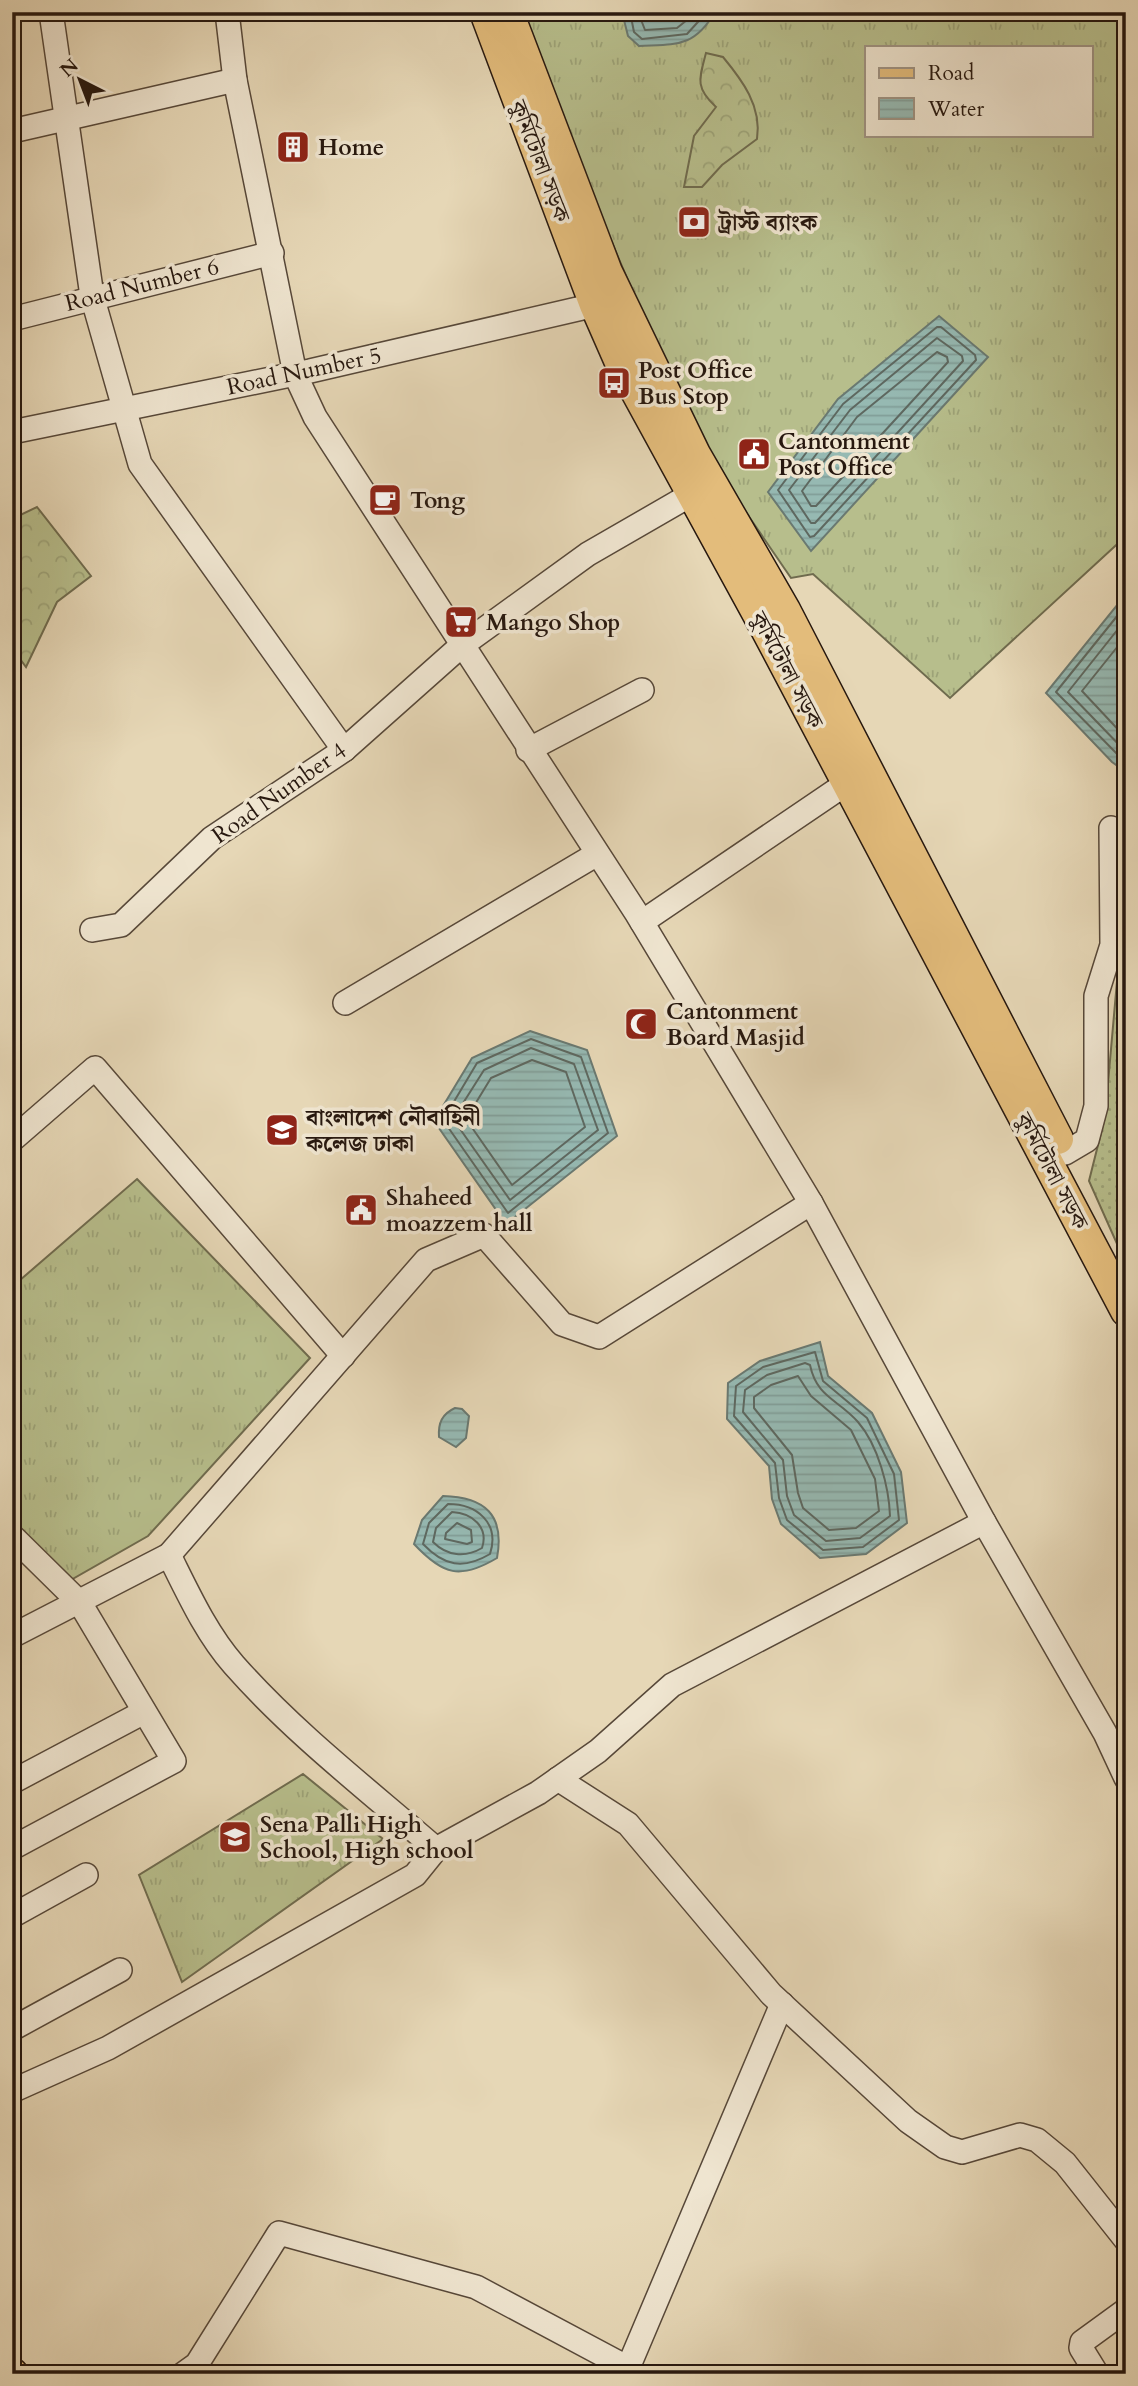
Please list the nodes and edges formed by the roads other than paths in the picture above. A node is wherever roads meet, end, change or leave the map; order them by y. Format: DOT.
graph roads {
  1 [pos="51,12"];
  2 [pos="227,12"];
  3 [pos="485,12"];
  4 [pos="508,12"];
  5 [pos="235,80"];
  6 [pos="66,119"];
  7 [pos="12,131"];
  8 [pos="272,253"];
  9 [pos="92,296"];
  10 [pos="595,305"];
  11 [pos="12,319"];
  12 [pos="295,373"];
  13 [pos="125,408"];
  14 [pos="12,432"];
  15 [pos="692,494"];
  16 [pos="461,646"];
  17 [pos="642,690"];
  18 [pos="344,750"];
  19 [pos="528,750"];
  20 [pos="847,783"];
  21 [pos="1111,828"];
  22 [pos="597,854"];
  23 [pos="642,922"];
  24 [pos="92,930"];
  25 [pos="345,1003"];
  26 [pos="12,1140"];
  27 [pos="1055,1155"];
  28 [pos="811,1203"];
  29 [pos="1126,1278"];
  30 [pos="1126,1311"];
  31 [pos="343,1356"];
  32 [pos="984,1522"];
  33 [pos="12,1536"];
  34 [pos="169,1555"];
  35 [pos="80,1603"];
  36 [pos="12,1636"];
  37 [pos="144,1712"];
  38 [pos="1126,1778"];
  39 [pos="558,1779"];
  40 [pos="12,1782"];
  41 [pos="12,1848"];
  42 [pos="436,1849"];
  43 [pos="86,1875"];
  44 [pos="12,1916"];
  45 [pos="120,1969"];
  46 [pos="782,2004"];
  47 [pos="12,2029"];
  48 [pos="12,2091"];
  49 [pos="1126,2240"];
  50 [pos="1126,2310"];
  51 [pos="183,2374"];
  52 [pos="1097,2374"];
  1 -- 6 [label="street"];
  2 -- 5 [label="street"];
  3 -- 10 [label="main road, কুর্মিটোলা সড়ক"];
  4 -- 27 [label="main road, কুর্মিটোলা সড়ক"];
  5 -- 6 [label="street"];
  5 -- 8 [label="street"];
  6 -- 7 [label="street"];
  6 -- 9 [label="street"];
  8 -- 9 [label="street, Road Number 6"];
  8 -- 12 [label="street"];
  9 -- 11 [label="street, Road Number 6"];
  9 -- 13 [label="street"];
  10 -- 12 [label="street, Road Number 5"];
  10 -- 15 [label="main road, কুর্মিটোলা সড়ক"];
  12 -- 13 [label="street, Road Number 5"];
  12 -- 16 [label="street"];
  13 -- 14 [label="street, Road Number 5"];
  13 -- 18 [label="street"];
  15 -- 16 [label="street, Road Number 4"];
  15 -- 20 [label="main road, কুর্মিটোলা সড়ক"];
  16 -- 18 [label="street, Road Number 4"];
  16 -- 19 [label="street"];
  17 -- 19 [label="street"];
  18 -- 24 [label="street, Road Number 4"];
  19 -- 22 [label="street"];
  20 -- 23 [label="street"];
  20 -- 27 [label="main road, কুর্মিটোলা সড়ক"];
  21 -- 27 [label="street"];
  22 -- 23 [label="street"];
  22 -- 25 [label="street"];
  23 -- 28 [label="street"];
  26 -- 31 [label="street"];
  27 -- 29 [label="main road, কুর্মিটোলা সড়ক"];
  27 -- 30 [label="main road, কুর্মিটোলা সড়ক"];
  28 -- 31 [label="street"];
  28 -- 32 [label="street"];
  31 -- 34 [label="street"];
  32 -- 38 [label="street"];
  32 -- 39 [label="street"];
  33 -- 35 [label="street"];
  34 -- 35 [label="street"];
  34 -- 42 [label="street"];
  35 -- 36 [label="street"];
  35 -- 37 [label="street"];
  37 -- 40 [label="street"];
  37 -- 41 [label="street"];
  39 -- 42 [label="street"];
  39 -- 46 [label="street"];
  42 -- 48 [label="street"];
  43 -- 44 [label="street"];
  45 -- 47 [label="street"];
  46 -- 49 [label="street"];
  46 -- 51 [label="street"];
  50 -- 52 [label="street"];
}
